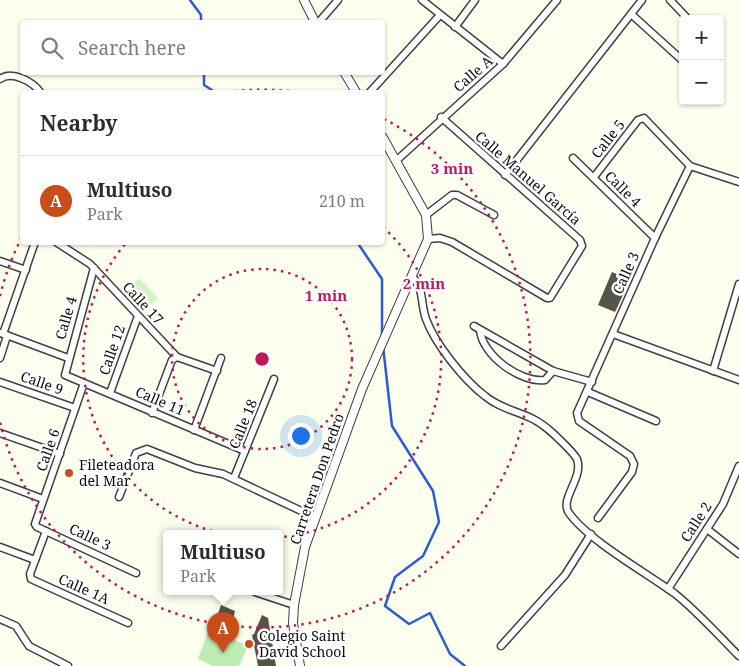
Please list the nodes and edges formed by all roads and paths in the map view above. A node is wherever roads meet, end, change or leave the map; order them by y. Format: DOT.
graph roads {
  1 [pos="304,0"];
  2 [pos="338,0"];
  3 [pos="422,0"];
  4 [pos="474,0"];
  5 [pos="557,0"];
  6 [pos="642,0"];
  7 [pos="670,0"];
  8 [pos="631,14"];
  9 [pos="440,15"];
  10 [pos="684,15"];
  11 [pos="314,20"];
  12 [pos="321,20"];
  13 [pos="455,27"];
  14 [pos="682,60"];
  15 [pos="503,64"];
  16 [pos="346,75"];
  17 [pos="0,79"];
  18 [pos="39,90"];
  19 [pos="355,90"];
  20 [pos="372,90"];
  21 [pos="441,118"];
  22 [pos="385,141"];
  23 [pos="573,158"];
  24 [pos="397,160"];
  25 [pos="690,166"];
  26 [pos="506,176"];
  27 [pos="594,177"];
  28 [pos="739,182"];
  29 [pos="494,215"];
  30 [pos="426,216"];
  31 [pos="655,238"];
  32 [pos="428,239"];
  33 [pos="34,245"];
  34 [pos="61,245"];
  35 [pos="0,261"];
  36 [pos="94,268"];
  37 [pos="26,270"];
  38 [pos="413,277"];
  39 [pos="739,284"];
  40 [pos="138,316"];
  41 [pos="474,326"];
  42 [pos="480,330"];
  43 [pos="4,334"];
  44 [pos="613,334"];
  45 [pos="177,356"];
  46 [pos="0,358"];
  47 [pos="68,358"];
  48 [pos="222,358"];
  49 [pos="217,371"];
  50 [pos="553,371"];
  51 [pos="713,371"];
  52 [pos="64,375"];
  53 [pos="274,379"];
  54 [pos="739,380"];
  55 [pos="0,382"];
  56 [pos="592,382"];
  57 [pos="84,383"];
  58 [pos="588,392"];
  59 [pos="110,393"];
  60 [pos="75,408"];
  61 [pos="152,413"];
  62 [pos="656,420"];
  63 [pos="194,430"];
  64 [pos="0,433"];
  65 [pos="245,452"];
  66 [pos="60,454"];
  67 [pos="739,466"];
  68 [pos="234,478"];
  69 [pos="0,483"];
  70 [pos="119,497"];
  71 [pos="43,499"];
  72 [pos="314,517"];
  73 [pos="598,518"];
  74 [pos="35,524"];
  75 [pos="706,529"];
  76 [pos="46,531"];
  77 [pos="591,534"];
  78 [pos="0,547"];
  79 [pos="739,554"];
  80 [pos="35,560"];
  81 [pos="136,573"];
  82 [pos="668,589"];
  83 [pos="264,595"];
  84 [pos="294,605"];
  85 [pos="0,620"];
  86 [pos="128,622"];
  87 [pos="501,646"];
  88 [pos="739,656"];
  89 [pos="68,666"];
  90 [pos="300,666"];
  1 -- 11 [label="street"];
  2 -- 12 [label="street"];
  3 -- 9 [label="street"];
  4 -- 13 [label="street"];
  5 -- 15 [label="street, Calle A"];
  6 -- 8 [label="street"];
  7 -- 10 [label="street"];
  8 -- 14 [label="street"];
  8 -- 26 [label="street"];
  9 -- 13 [label="street"];
  9 -- 20 [label="street"];
  13 -- 15 [label="street"];
  15 -- 21 [label="street, Calle A"];
  16 -- 19 [label="street"];
  17 -- 18 [label="street"];
  21 -- 24 [label="street, Calle A"];
  21 -- 26 [label="street, Calle Manuel García"];
  22 -- 24 [label="street"];
  23 -- 27 [label="street, Calle 4"];
  24 -- 30 [label="street"];
  25 -- 27 [label="street, Calle 5"];
  25 -- 28 [label="street"];
  25 -- 31 [label="street, Calle 3"];
  26 -- 32 [label="street, Calle Manuel García"];
  27 -- 31 [label="street, Calle 4"];
  29 -- 30 [label="street"];
  30 -- 32 [label="street"];
  31 -- 44 [label="street, Calle 3"];
  32 -- 38 [label="street"];
  33 -- 37 [label="street"];
  34 -- 36 [label="street, Calle 17"];
  35 -- 37 [label="street"];
  36 -- 40 [label="street, Calle 17"];
  36 -- 47 [label="street, Calle 4"];
  37 -- 43 [label="street"];
  38 -- 72 [label="street, Carretera Don Pedro"];
  38 -- 77 [label="street"];
  39 -- 51 [label="street"];
  40 -- 45 [label="street, Calle 17"];
  40 -- 59 [label="street, Calle 12"];
  41 -- 42 [label="street"];
  42 -- 50 [label="street"];
  42 -- 50 [label="street"];
  43 -- 46 [label="street"];
  43 -- 47 [label="street"];
  44 -- 51 [label="street"];
  44 -- 56 [label="street, Calle 3"];
  45 -- 49 [label="street, Calle 17"];
  45 -- 61 [label="street"];
  47 -- 52 [label="street, Calle 4"];
  48 -- 49 [label="street"];
  49 -- 63 [label="street"];
  50 -- 56 [label="street"];
  51 -- 54 [label="street"];
  52 -- 57 [label="street, Calle 11"];
  53 -- 65 [label="street, Calle 18"];
  55 -- 60 [label="street, Calle 9"];
  56 -- 58 [label="street, Calle 3"];
  57 -- 59 [label="street, Calle 11"];
  57 -- 60 [label="street, Calle 6"];
  58 -- 62 [label="street"];
  58 -- 73 [label="street, Calle 3"];
  59 -- 61 [label="street, Calle 11"];
  60 -- 66 [label="street, Calle 6"];
  61 -- 63 [label="street, Calle 11"];
  63 -- 65 [label="street, Calle 11"];
  64 -- 66 [label="street"];
  65 -- 68 [label="street, Calle 18"];
  66 -- 71 [label="street, Calle 6"];
  67 -- 75 [label="street, Calle 2"];
  68 -- 70 [label="street"];
  68 -- 72 [label="street"];
  69 -- 71 [label="street"];
  71 -- 74 [label="street, Calle 6"];
  72 -- 84 [label="street, Carretera Don Pedro"];
  74 -- 76 [label="street, Calle 3"];
  75 -- 79 [label="street"];
  75 -- 82 [label="street, Calle 2"];
  76 -- 80 [label="street"];
  76 -- 81 [label="street, Calle 3"];
  77 -- 82 [label="street"];
  77 -- 87 [label="street"];
  78 -- 80 [label="street"];
  80 -- 86 [label="street, Calle 1A"];
  82 -- 88 [label="street"];
  83 -- 84 [label="street"];
  84 -- 90 [label="street, Carretera Don Pedro"];
  85 -- 89 [label="street"];
}
